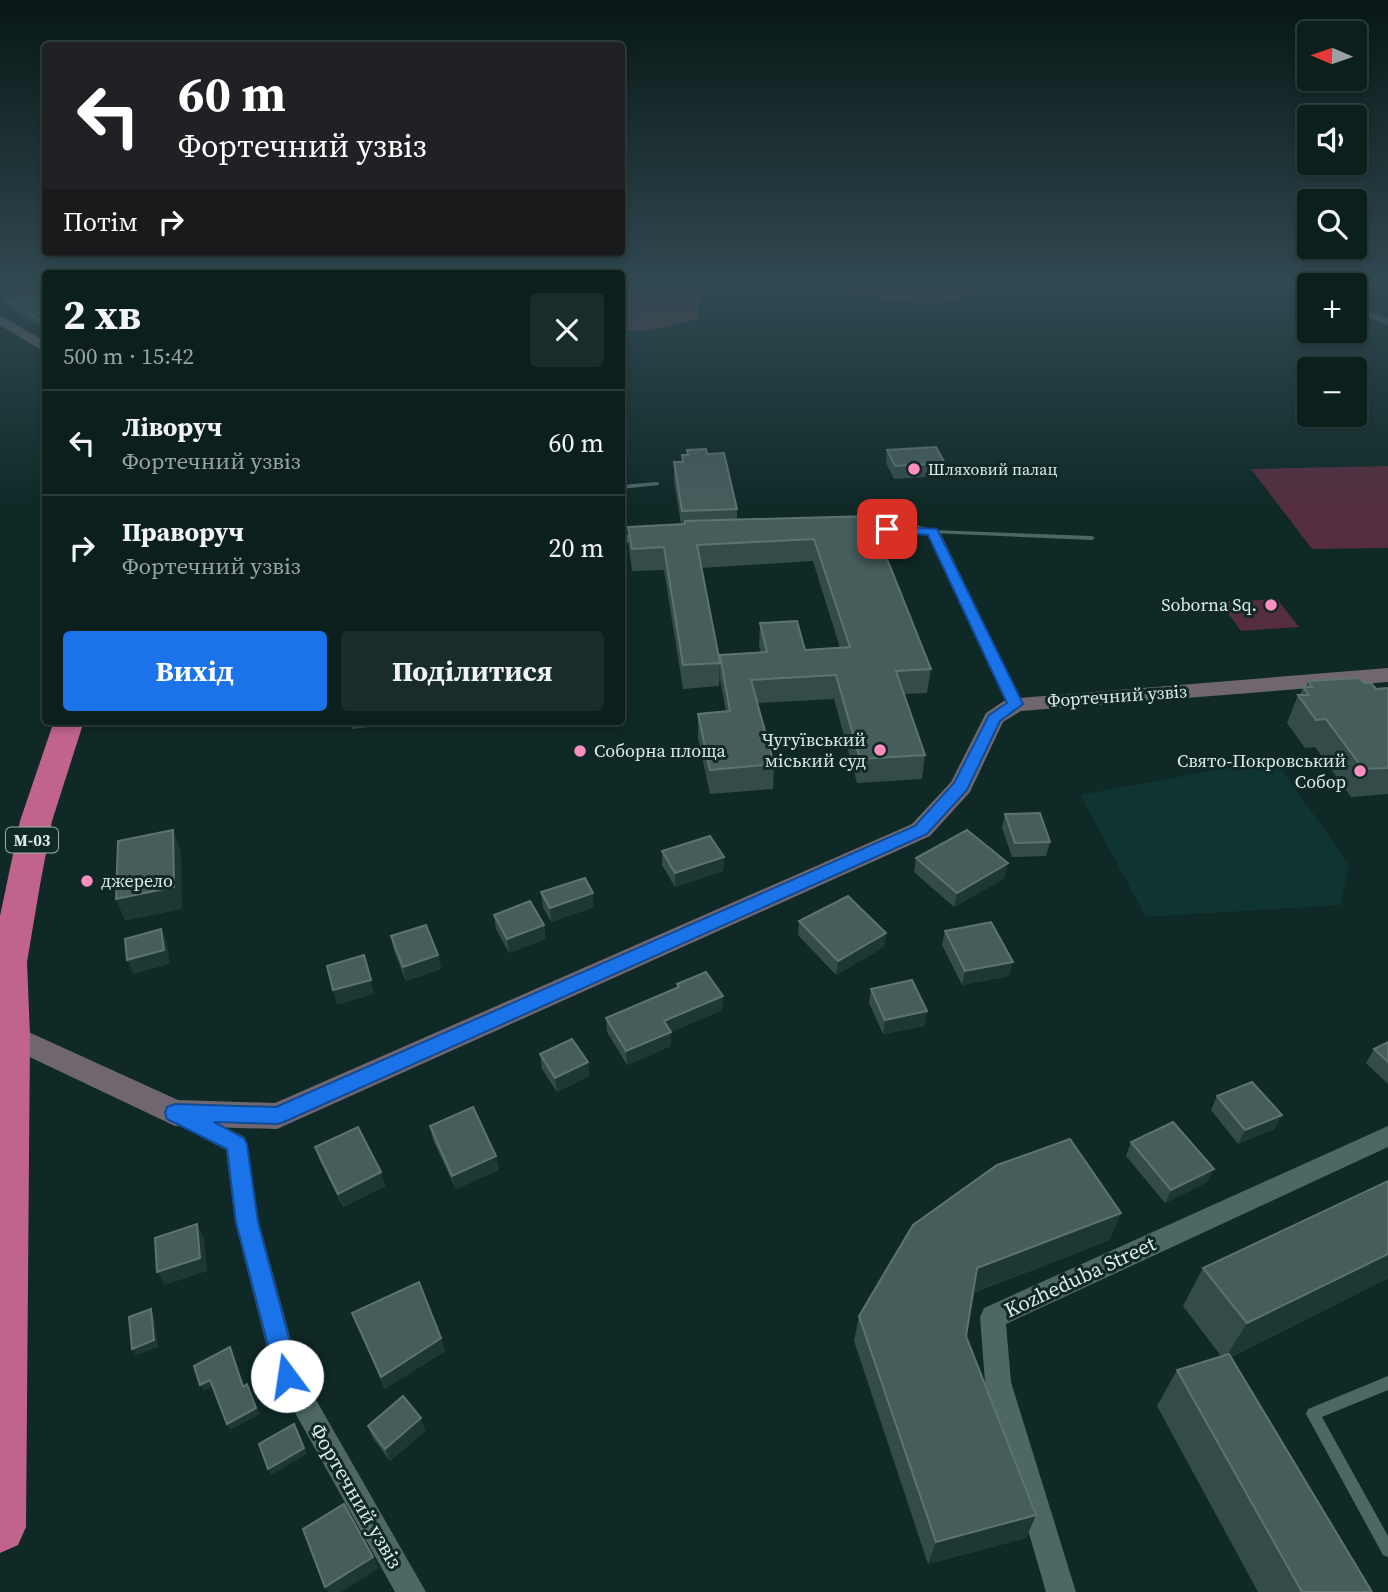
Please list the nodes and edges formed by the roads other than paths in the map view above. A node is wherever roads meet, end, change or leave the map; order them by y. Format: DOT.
graph roads {
  1 [pos="657,485"];
  2 [pos="625,487"];
  3 [pos="844,531"];
  4 [pos="933,532"];
  5 [pos="663,537"];
  6 [pos="1092,538"];
  7 [pos="625,539"];
  8 [pos="1388,675"];
  9 [pos="1015,704"];
  10 [pos="68,725"];
  11 [pos="4,963"];
  12 [pos="11,1037"];
  13 [pos="175,1113"];
  14 [pos="1388,1136"];
  15 [pos="1388,1383"];
  16 [pos="0,1527"];
  17 [pos="1388,1550"];
  18 [pos="411,1592"];
  19 [pos="1060,1592"];
  1 -- 2 [label="lane"];
  3 -- 4 [label="street"];
  4 -- 6 [label="lane"];
  4 -- 9 [label="street"];
  5 -- 7 [label="street"];
  8 -- 9 [label="street, Фортечний узвіз"];
  9 -- 13 [label="street, Фортечний узвіз"];
  10 -- 11 [label="highway, М-03"];
  11 -- 12 [label="highway, М-03"];
  12 -- 13 [label="street, Фортечний узвіз"];
  12 -- 16 [label="highway, М-03"];
  13 -- 18 [label="street, Фортечний узвіз"];
  14 -- 19 [label="street, Kozheduba Street"];
  15 -- 17 [label="lane"];
}
